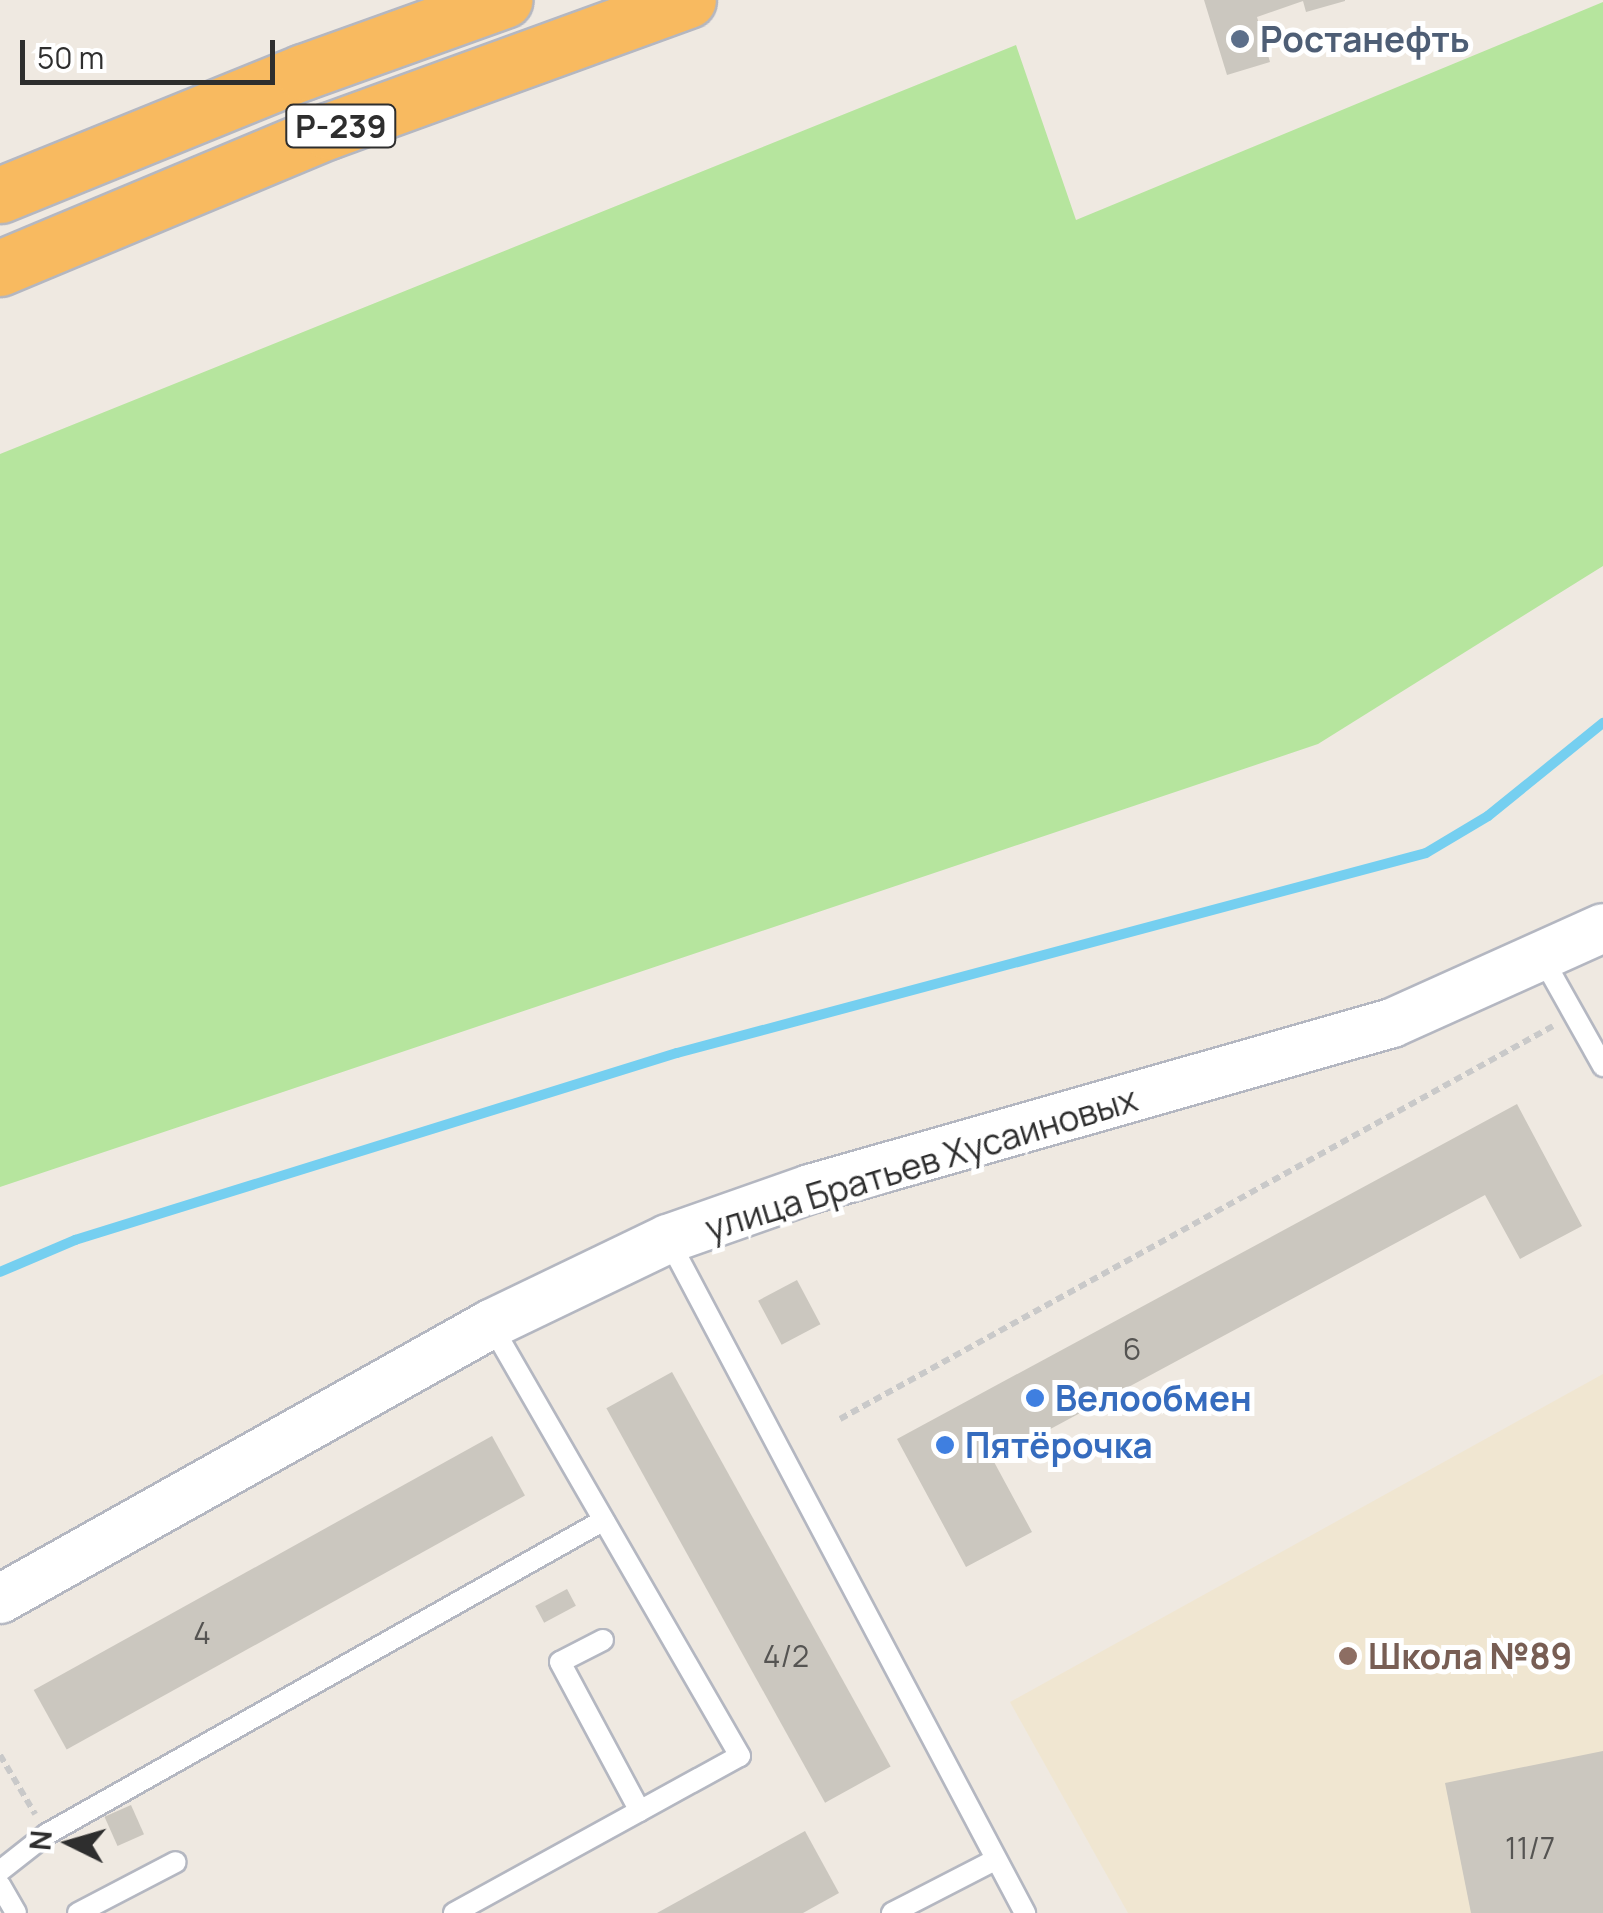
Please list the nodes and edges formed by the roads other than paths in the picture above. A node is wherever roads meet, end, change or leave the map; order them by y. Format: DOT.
graph roads {
  1 [pos="504,0"];
  2 [pos="688,0"];
  3 [pos="0,195"];
  4 [pos="0,268"];
  5 [pos="1603,928"];
  6 [pos="1542,959"];
  7 [pos="1603,1066"];
  8 [pos="668,1239"];
  9 [pos="492,1324"];
  10 [pos="604,1520"];
  11 [pos="0,1599"];
  12 [pos="603,1640"];
  13 [pos="640,1811"];
  14 [pos="996,1860"];
  15 [pos="176,1862"];
  16 [pos="0,1871"];
  17 [pos="0,1885"];
  18 [pos="16,1913"];
  19 [pos="78,1913"];
  20 [pos="454,1913"];
  21 [pos="892,1913"];
  22 [pos="1025,1913"];
  1 -- 3 [label="highway, Р-239"];
  2 -- 4 [label="highway, Р-239"];
  5 -- 6 [label="street, улица Братьев Хусаиновых"];
  6 -- 7 [label="lane"];
  6 -- 8 [label="street, улица Братьев Хусаиновых"];
  8 -- 9 [label="street, улица Братьев Хусаиновых"];
  8 -- 14 [label="lane"];
  9 -- 10 [label="lane"];
  9 -- 11 [label="street, улица Братьев Хусаиновых"];
  10 -- 13 [label="lane"];
  10 -- 16 [label="lane"];
  12 -- 13 [label="lane"];
  13 -- 20 [label="lane"];
  14 -- 21 [label="lane"];
  14 -- 22 [label="lane"];
  15 -- 19 [label="lane"];
  17 -- 18 [label="lane"];
}
